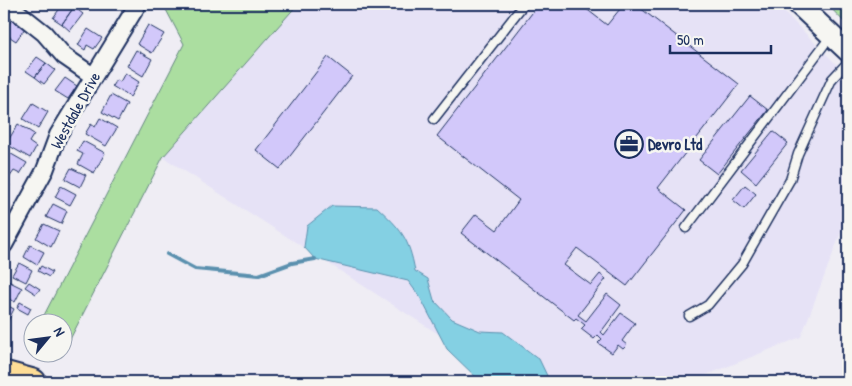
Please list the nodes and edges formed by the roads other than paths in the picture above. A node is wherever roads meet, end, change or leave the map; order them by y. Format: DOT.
graph roads {
  1 [pos="138,4"];
  2 [pos="524,4"];
  3 [pos="798,4"];
  4 [pos="4,5"];
  5 [pos="832,36"];
  6 [pos="848,52"];
  7 [pos="848,62"];
  8 [pos="93,76"];
  9 [pos="434,119"];
  10 [pos="686,228"];
  11 [pos="4,245"];
  12 [pos="689,316"];
  13 [pos="4,374"];
  14 [pos="33,382"];
  1 -- 8 [label="street, Westdale Drive"];
  2 -- 9 [label="lane"];
  3 -- 5 [label="street"];
  4 -- 8 [label="street"];
  5 -- 6 [label="street"];
  5 -- 10 [label="lane"];
  7 -- 12 [label="lane"];
  8 -- 11 [label="street, Westdale Drive"];
  13 -- 14 [label="main road"];
}
